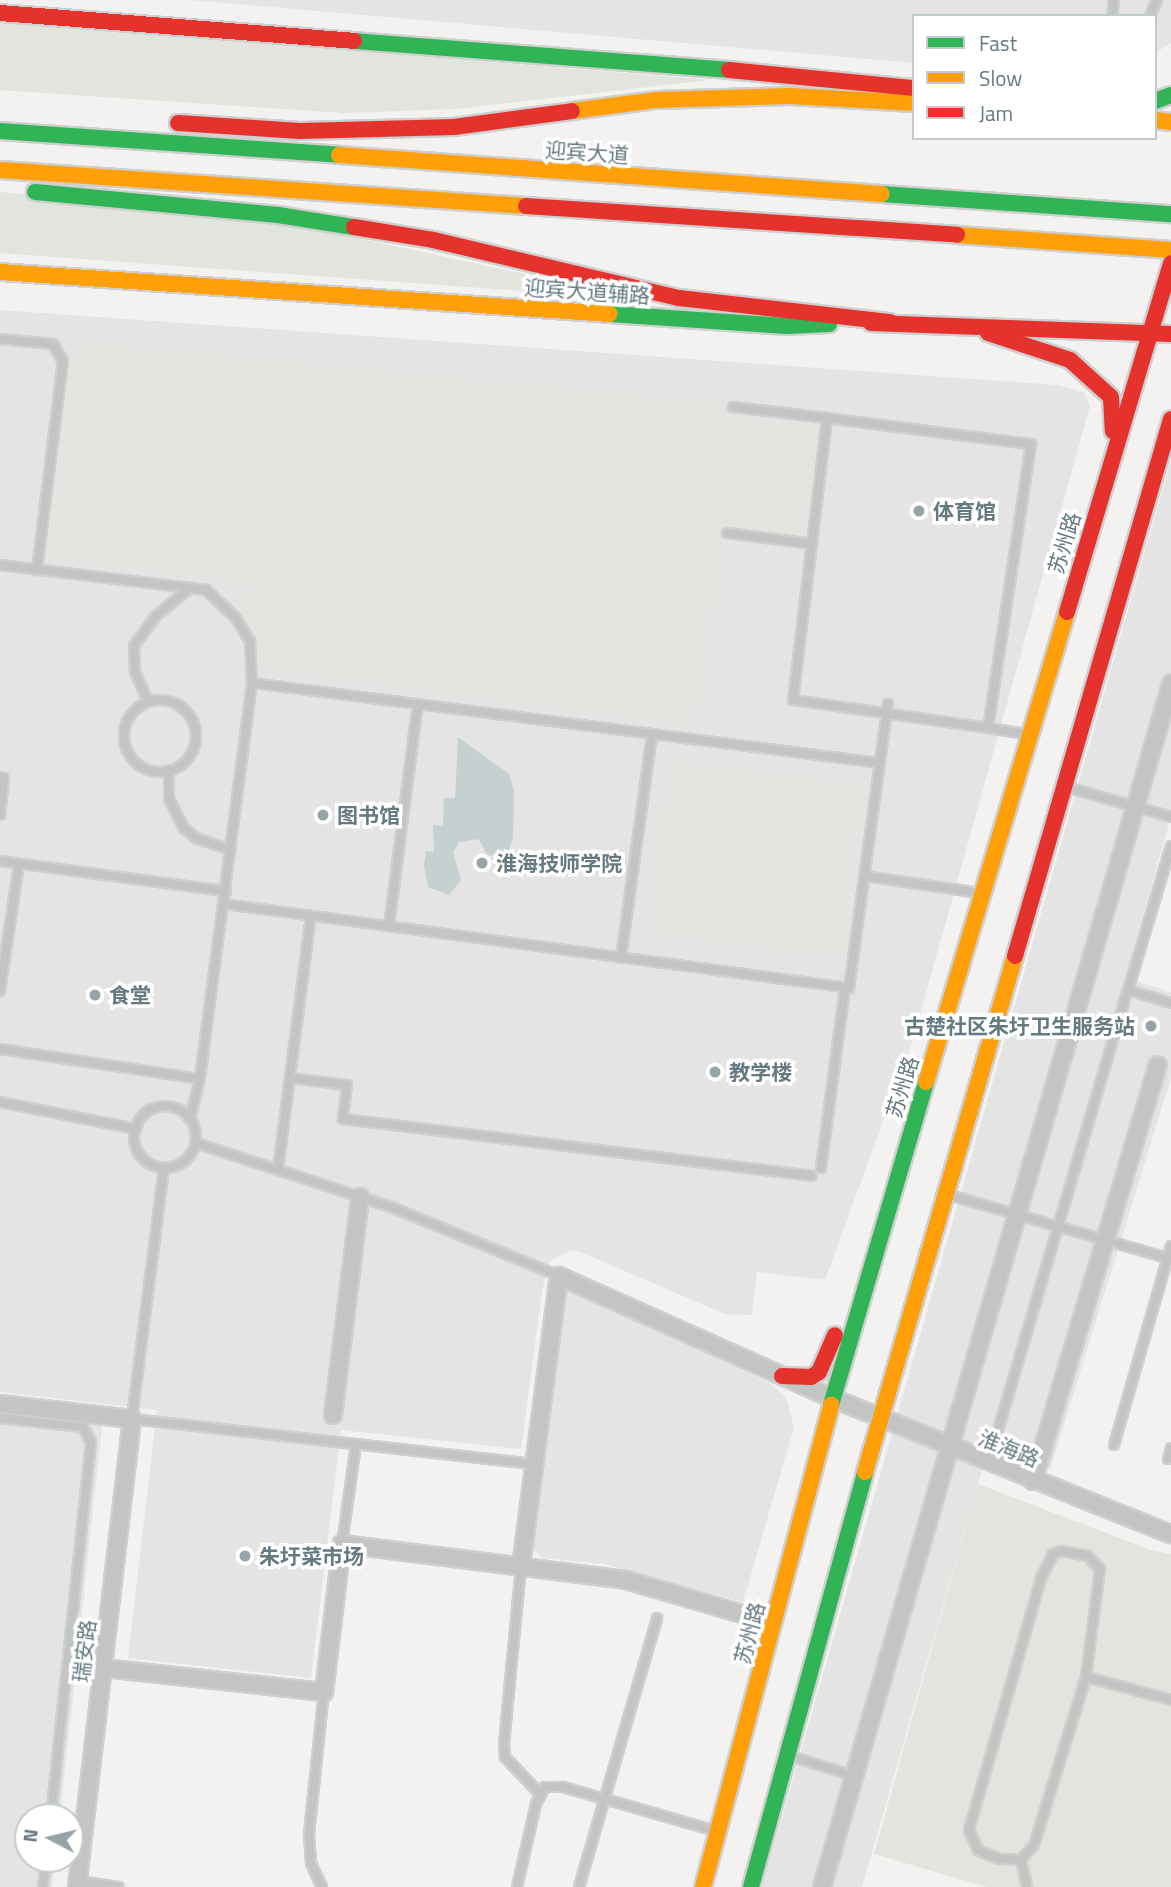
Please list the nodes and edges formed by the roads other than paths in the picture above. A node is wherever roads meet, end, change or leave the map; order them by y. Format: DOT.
graph roads {
  1 [pos="0,13"];
  2 [pos="912,88"];
  3 [pos="912,103"];
  4 [pos="164,122"];
  5 [pos="0,131"];
  6 [pos="0,170"];
  7 [pos="14,190"];
  8 [pos="1171,214"];
  9 [pos="1171,250"];
  10 [pos="1171,263"];
  11 [pos="0,272"];
  12 [pos="891,322"];
  13 [pos="961,325"];
  14 [pos="1149,332"];
  15 [pos="1171,334"];
  16 [pos="0,339"];
  17 [pos="733,407"];
  18 [pos="827,418"];
  19 [pos="1171,419"];
  20 [pos="1167,439"];
  21 [pos="1114,448"];
  22 [pos="727,533"];
  23 [pos="812,544"];
  24 [pos="0,565"];
  25 [pos="37,570"];
  26 [pos="190,588"];
  27 [pos="252,682"];
  28 [pos="1171,684"];
  29 [pos="148,701"];
  30 [pos="418,704"];
  31 [pos="887,708"];
  32 [pos="988,728"];
  33 [pos="652,734"];
  34 [pos="1029,734"];
  35 [pos="880,763"];
  36 [pos="169,770"];
  37 [pos="0,778"];
  38 [pos="1064,787"];
  39 [pos="1135,807"];
  40 [pos="0,815"];
  41 [pos="1171,817"];
  42 [pos="1171,846"];
  43 [pos="231,850"];
  44 [pos="0,861"];
  45 [pos="19,864"];
  46 [pos="864,876"];
  47 [pos="226,891"];
  48 [pos="981,893"];
  49 [pos="224,904"];
  50 [pos="311,916"];
  51 [pos="389,926"];
  52 [pos="621,958"];
  53 [pos="845,988"];
  54 [pos="1128,990"];
  55 [pos="0,991"];
  56 [pos="1171,1003"];
  57 [pos="0,1049"];
  58 [pos="1158,1065"];
  59 [pos="290,1078"];
  60 [pos="200,1079"];
  61 [pos="0,1102"];
  62 [pos="916,1113"];
  63 [pos="190,1118"];
  64 [pos="136,1129"];
  65 [pos="196,1143"];
  66 [pos="164,1168"];
  67 [pos="821,1168"];
  68 [pos="278,1169"];
  69 [pos="812,1177"];
  70 [pos="945,1194"];
  71 [pos="360,1197"];
  72 [pos="1017,1215"];
  73 [pos="1058,1227"];
  74 [pos="1106,1240"];
  75 [pos="1171,1246"];
  76 [pos="1169,1259"];
  77 [pos="559,1276"];
  78 [pos="782,1376"];
  79 [pos="832,1398"];
  80 [pos="0,1404"];
  81 [pos="333,1415"];
  82 [pos="0,1418"];
  83 [pos="880,1418"];
  84 [pos="132,1419"];
  85 [pos="356,1445"];
  86 [pos="1114,1445"];
  87 [pos="950,1447"];
  88 [pos="1171,1448"];
  89 [pos="1168,1459"];
  90 [pos="989,1463"];
  91 [pos="535,1464"];
  92 [pos="1033,1481"];
  93 [pos="1171,1534"];
  94 [pos="342,1544"];
  95 [pos="522,1567"];
  96 [pos="657,1618"];
  97 [pos="773,1623"];
  98 [pos="103,1668"];
  99 [pos="1086,1677"];
  100 [pos="324,1692"];
  101 [pos="1171,1700"];
  102 [pos="788,1755"];
  103 [pos="854,1776"];
  104 [pos="540,1793"];
  105 [pos="605,1799"];
  106 [pos="52,1803"];
  107 [pos="718,1832"];
  108 [pos="1021,1860"];
  109 [pos="78,1884"];
  110 [pos="119,1887"];
  111 [pos="322,1887"];
  112 [pos="517,1887"];
  113 [pos="579,1887"];
  114 [pos="703,1887"];
  115 [pos="751,1887"];
  116 [pos="822,1887"];
  117 [pos="1027,1887"];
  1 -- 2 [label="main road"];
  3 -- 4 [label="main road"];
  5 -- 8 [label="main road, 迎宾大道"];
  6 -- 9 [label="main road"];
  7 -- 12 [label="main road"];
  10 -- 14 [label="main road, 苏州路"];
  11 -- 12 [label="main road, 迎宾大道辅路"];
  12 -- 13 [label="main road, 迎宾大道辅路"];
  13 -- 14 [label="main road, 迎宾大道辅路"];
  13 -- 21 [label="main road"];
  14 -- 15 [label="main road, 迎宾大道辅路"];
  14 -- 21 [label="main road, 苏州路"];
  16 -- 25 [label="lane"];
  17 -- 18 [label="lane"];
  18 -- 23 [label="lane"];
  18 -- 32 [label="lane"];
  19 -- 20 [label="main road"];
  20 -- 38 [label="main road"];
  21 -- 34 [label="main road, 苏州路"];
  22 -- 23 [label="lane"];
  23 -- 31 [label="lane"];
  24 -- 25 [label="lane"];
  25 -- 26 [label="lane"];
  26 -- 27 [label="lane"];
  26 -- 29 [label="lane"];
  27 -- 30 [label="lane"];
  27 -- 43 [label="lane"];
  28 -- 39 [label="street"];
  29 -- 36 [label="lane"];
  29 -- 36 [label="lane"];
  30 -- 33 [label="lane"];
  30 -- 51 [label="lane"];
  31 -- 32 [label="lane"];
  31 -- 35 [label="lane"];
  32 -- 34 [label="lane"];
  33 -- 35 [label="lane"];
  33 -- 52 [label="lane"];
  34 -- 48 [label="main road, 苏州路"];
  35 -- 46 [label="lane"];
  36 -- 43 [label="lane"];
  37 -- 40 [label="lane"];
  38 -- 39 [label="lane"];
  38 -- 70 [label="main road"];
  39 -- 41 [label="lane"];
  39 -- 72 [label="street"];
  42 -- 54 [label="lane"];
  43 -- 47 [label="lane"];
  44 -- 45 [label="lane"];
  45 -- 47 [label="lane"];
  45 -- 55 [label="lane"];
  46 -- 48 [label="lane"];
  46 -- 53 [label="lane"];
  47 -- 49 [label="lane"];
  48 -- 62 [label="main road, 苏州路"];
  49 -- 50 [label="lane"];
  49 -- 60 [label="lane"];
  50 -- 51 [label="lane"];
  50 -- 59 [label="lane"];
  51 -- 52 [label="lane"];
  52 -- 53 [label="lane"];
  53 -- 67 [label="lane"];
  54 -- 56 [label="lane"];
  54 -- 73 [label="lane"];
  57 -- 60 [label="lane"];
  58 -- 74 [label="street"];
  59 -- 68 [label="lane"];
  59 -- 69 [label="lane"];
  60 -- 63 [label="lane"];
  61 -- 64 [label="lane"];
  62 -- 78 [label="main road"];
  62 -- 79 [label="main road, 苏州路"];
  63 -- 64 [label="lane"];
  63 -- 65 [label="lane"];
  64 -- 66 [label="lane"];
  65 -- 66 [label="lane"];
  65 -- 68 [label="lane"];
  66 -- 84 [label="lane"];
  68 -- 71 [label="lane"];
  70 -- 72 [label="lane"];
  70 -- 83 [label="main road"];
  71 -- 77 [label="lane"];
  71 -- 81 [label="street"];
  72 -- 73 [label="lane"];
  72 -- 87 [label="street"];
  73 -- 74 [label="lane"];
  73 -- 90 [label="lane"];
  74 -- 76 [label="lane"];
  74 -- 92 [label="street"];
  75 -- 76 [label="lane"];
  76 -- 86 [label="lane"];
  77 -- 78 [label="street, 淮海路"];
  77 -- 91 [label="street"];
  78 -- 79 [label="street, 淮海路"];
  79 -- 83 [label="street, 淮海路"];
  79 -- 97 [label="main road, 苏州路"];
  80 -- 84 [label="street"];
  82 -- 106 [label="lane"];
  83 -- 87 [label="street, 淮海路"];
  83 -- 102 [label="main road"];
  84 -- 85 [label="lane"];
  84 -- 98 [label="street, 瑞安路"];
  85 -- 91 [label="lane"];
  85 -- 94 [label="lane"];
  87 -- 90 [label="street, 淮海路"];
  87 -- 103 [label="street"];
  88 -- 89 [label="lane"];
  90 -- 92 [label="street, 淮海路"];
  91 -- 95 [label="street"];
  92 -- 93 [label="street, 淮海路"];
  94 -- 95 [label="street"];
  94 -- 100 [label="street"];
  95 -- 97 [label="street"];
  95 -- 104 [label="lane"];
  96 -- 105 [label="lane"];
  97 -- 107 [label="main road, 苏州路"];
  98 -- 100 [label="street"];
  98 -- 109 [label="street, 瑞安路"];
  99 -- 101 [label="lane"];
  99 -- 108 [label="lane"];
  99 -- 108 [label="lane"];
  100 -- 111 [label="lane"];
  102 -- 103 [label="lane"];
  102 -- 115 [label="main road"];
  103 -- 116 [label="street"];
  104 -- 105 [label="lane"];
  104 -- 112 [label="lane"];
  105 -- 107 [label="lane"];
  105 -- 113 [label="lane"];
  107 -- 114 [label="main road, 苏州路"];
  108 -- 117 [label="lane"];
  109 -- 110 [label="lane"];
}
